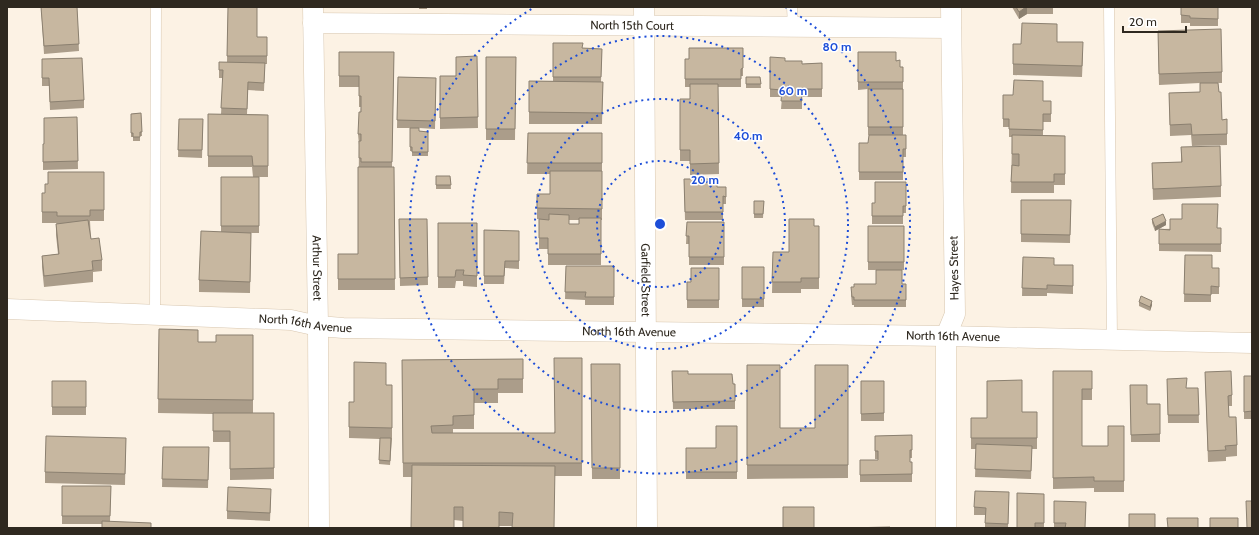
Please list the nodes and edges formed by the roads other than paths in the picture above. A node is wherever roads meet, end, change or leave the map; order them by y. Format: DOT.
graph roads {
  1 [pos="156,7"];
  2 [pos="792,7"];
  3 [pos="951,7"];
  4 [pos="1109,7"];
  5 [pos="313,15"];
  6 [pos="645,16"];
  7 [pos="793,27"];
  8 [pos="951,28"];
  9 [pos="7,309"];
  10 [pos="155,315"];
  11 [pos="318,326"];
  12 [pos="646,332"];
  13 [pos="946,336"];
  14 [pos="1112,340"];
  15 [pos="1252,343"];
  16 [pos="319,528"];
  17 [pos="647,528"];
  18 [pos="946,528"];
  1 -- 10 [label="lane"];
  2 -- 7 [label="lane"];
  3 -- 8 [label="street, Hayes Street"];
  4 -- 14 [label="lane"];
  5 -- 6 [label="street, North 15th Court"];
  5 -- 11 [label="street, Arthur Street"];
  6 -- 7 [label="street, North 15th Court"];
  6 -- 12 [label="street, Garfield Street"];
  7 -- 8 [label="street, North 15th Court"];
  8 -- 13 [label="street, Hayes Street"];
  9 -- 10 [label="street, North 16th Avenue"];
  10 -- 11 [label="street, North 16th Avenue"];
  11 -- 12 [label="street, North 16th Avenue"];
  11 -- 16 [label="street, Arthur Street"];
  12 -- 13 [label="street, North 16th Avenue"];
  12 -- 17 [label="street, Garfield Street"];
  13 -- 14 [label="street, North 16th Avenue"];
  13 -- 18 [label="street, Hayes Street"];
  14 -- 15 [label="street, North 16th Avenue"];
}
